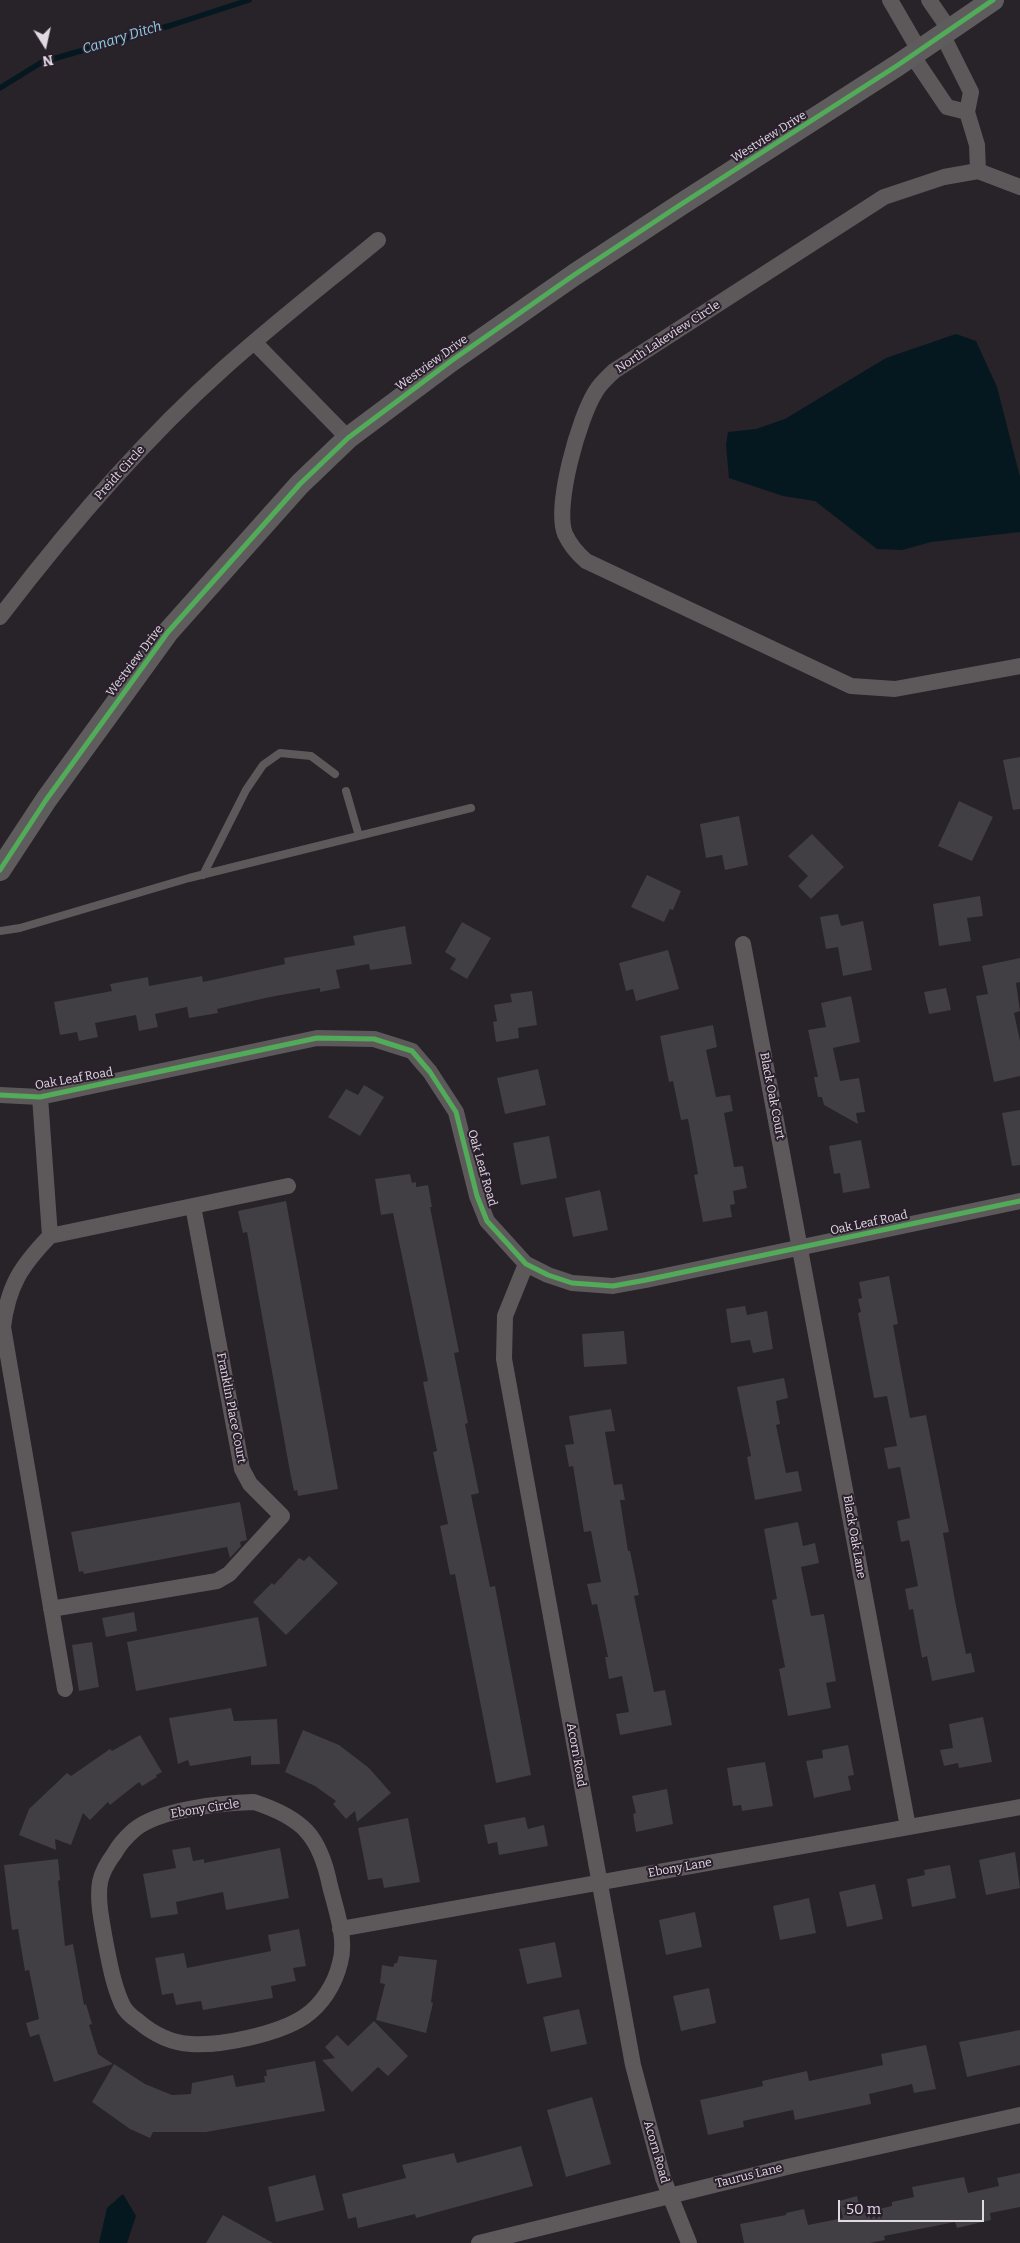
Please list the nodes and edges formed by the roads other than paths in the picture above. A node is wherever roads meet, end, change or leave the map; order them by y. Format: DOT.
graph roads {
  1 [pos="890,0"];
  2 [pos="929,0"];
  3 [pos="994,0"];
  4 [pos="946,32"];
  5 [pos="915,53"];
  6 [pos="967,112"];
  7 [pos="978,171"];
  8 [pos="1020,187"];
  9 [pos="378,240"];
  10 [pos="255,343"];
  11 [pos="348,438"];
  12 [pos="0,617"];
  13 [pos="1020,666"];
  14 [pos="335,774"];
  15 [pos="346,791"];
  16 [pos="471,808"];
  17 [pos="359,836"];
  18 [pos="0,870"];
  19 [pos="203,875"];
  20 [pos="0,931"];
  21 [pos="743,944"];
  22 [pos="0,1095"];
  23 [pos="40,1097"];
  24 [pos="288,1186"];
  25 [pos="1020,1201"];
  26 [pos="193,1206"];
  27 [pos="50,1236"];
  28 [pos="801,1248"];
  29 [pos="526,1264"];
  30 [pos="51,1609"];
  31 [pos="65,1689"];
  32 [pos="1020,1807"];
  33 [pos="908,1827"];
  34 [pos="598,1883"];
  35 [pos="340,1929"];
  36 [pos="1020,2115"];
  37 [pos="670,2195"];
  38 [pos="479,2243"];
  39 [pos="689,2243"];
  1 -- 5 [label="street"];
  2 -- 4 [label="street"];
  3 -- 4 [label="street, Westview Drive"];
  4 -- 5 [label="street, Westview Drive"];
  4 -- 6 [label="street"];
  5 -- 6 [label="street"];
  5 -- 11 [label="street, Westview Drive"];
  6 -- 7 [label="street"];
  7 -- 8 [label="street"];
  7 -- 13 [label="street, North Lakeview Circle"];
  9 -- 10 [label="street, Preidt Circle"];
  10 -- 11 [label="street"];
  10 -- 12 [label="street, Preidt Circle"];
  11 -- 18 [label="street, Westview Drive"];
  14 -- 19 [label="lane"];
  15 -- 17 [label="lane"];
  16 -- 17 [label="lane"];
  17 -- 19 [label="lane"];
  19 -- 20 [label="lane"];
  21 -- 28 [label="street, Black Oak Court"];
  22 -- 23 [label="street, Oak Leaf Road"];
  23 -- 27 [label="street"];
  23 -- 29 [label="street, Oak Leaf Road"];
  24 -- 26 [label="street"];
  25 -- 28 [label="street, Oak Leaf Road"];
  26 -- 27 [label="street"];
  26 -- 30 [label="street, Franklin Place Court"];
  27 -- 30 [label="street"];
  28 -- 29 [label="street, Oak Leaf Road"];
  28 -- 33 [label="street, Black Oak Lane"];
  29 -- 34 [label="street, Acorn Road"];
  30 -- 31 [label="street"];
  32 -- 33 [label="street, Ebony Lane"];
  33 -- 34 [label="street, Ebony Lane"];
  34 -- 35 [label="street, Ebony Lane"];
  34 -- 37 [label="street, Acorn Road"];
  35 -- 35 [label="street, Ebony Circle"];
  36 -- 37 [label="street, Taurus Lane"];
  37 -- 38 [label="street, Taurus Lane"];
  37 -- 39 [label="street, Acorn Road"];
}
